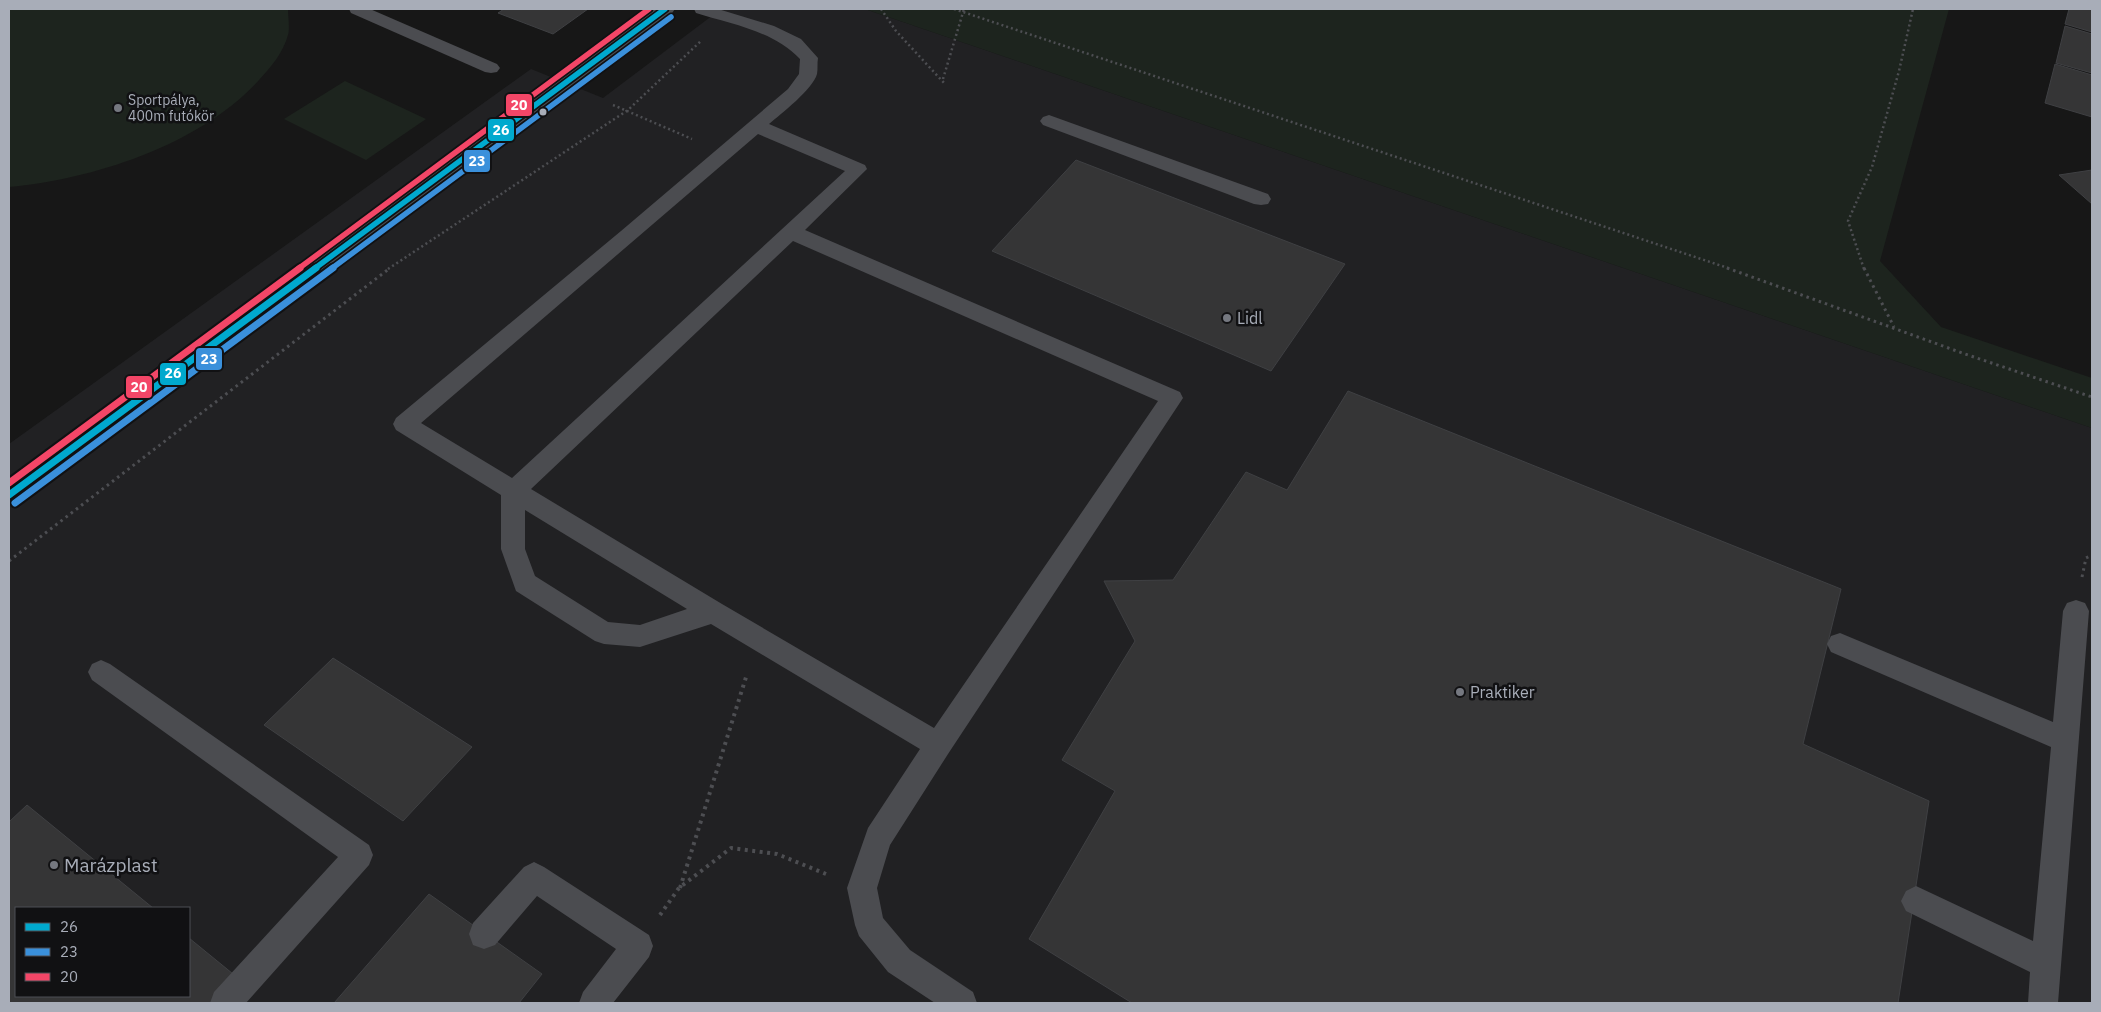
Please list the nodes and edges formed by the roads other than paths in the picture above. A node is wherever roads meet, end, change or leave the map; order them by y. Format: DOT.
graph roads {
  1 [pos="357,9"];
  2 [pos="665,9"];
  3 [pos="702,9"];
  4 [pos="491,68"];
  5 [pos="1049,121"];
  6 [pos="756,126"];
  7 [pos="1261,199"];
  8 [pos="791,232"];
  9 [pos="513,492"];
  10 [pos="9,495"];
  11 [pos="2076,611"];
  12 [pos="714,612"];
  13 [pos="1840,644"];
  14 [pos="101,672"];
  15 [pos="2064,740"];
  16 [pos="938,745"];
  17 [pos="1916,901"];
  18 [pos="484,934"];
  19 [pos="2046,963"];
  20 [pos="226,1003"];
  21 [pos="594,1003"];
  22 [pos="962,1003"];
  23 [pos="2043,1003"];
  1 -- 4 [label="lane"];
  2 -- 10 [label="main road"];
  3 -- 6 [label="lane"];
  5 -- 7 [label="lane"];
  6 -- 8 [label="lane"];
  6 -- 9 [label="lane"];
  8 -- 9 [label="lane"];
  8 -- 16 [label="lane"];
  9 -- 12 [label="lane"];
  9 -- 12 [label="lane"];
  11 -- 15 [label="lane"];
  12 -- 16 [label="lane"];
  13 -- 15 [label="lane"];
  14 -- 20 [label="lane"];
  15 -- 19 [label="lane"];
  16 -- 22 [label="lane"];
  17 -- 19 [label="lane"];
  18 -- 21 [label="lane"];
  19 -- 23 [label="lane"];
}
